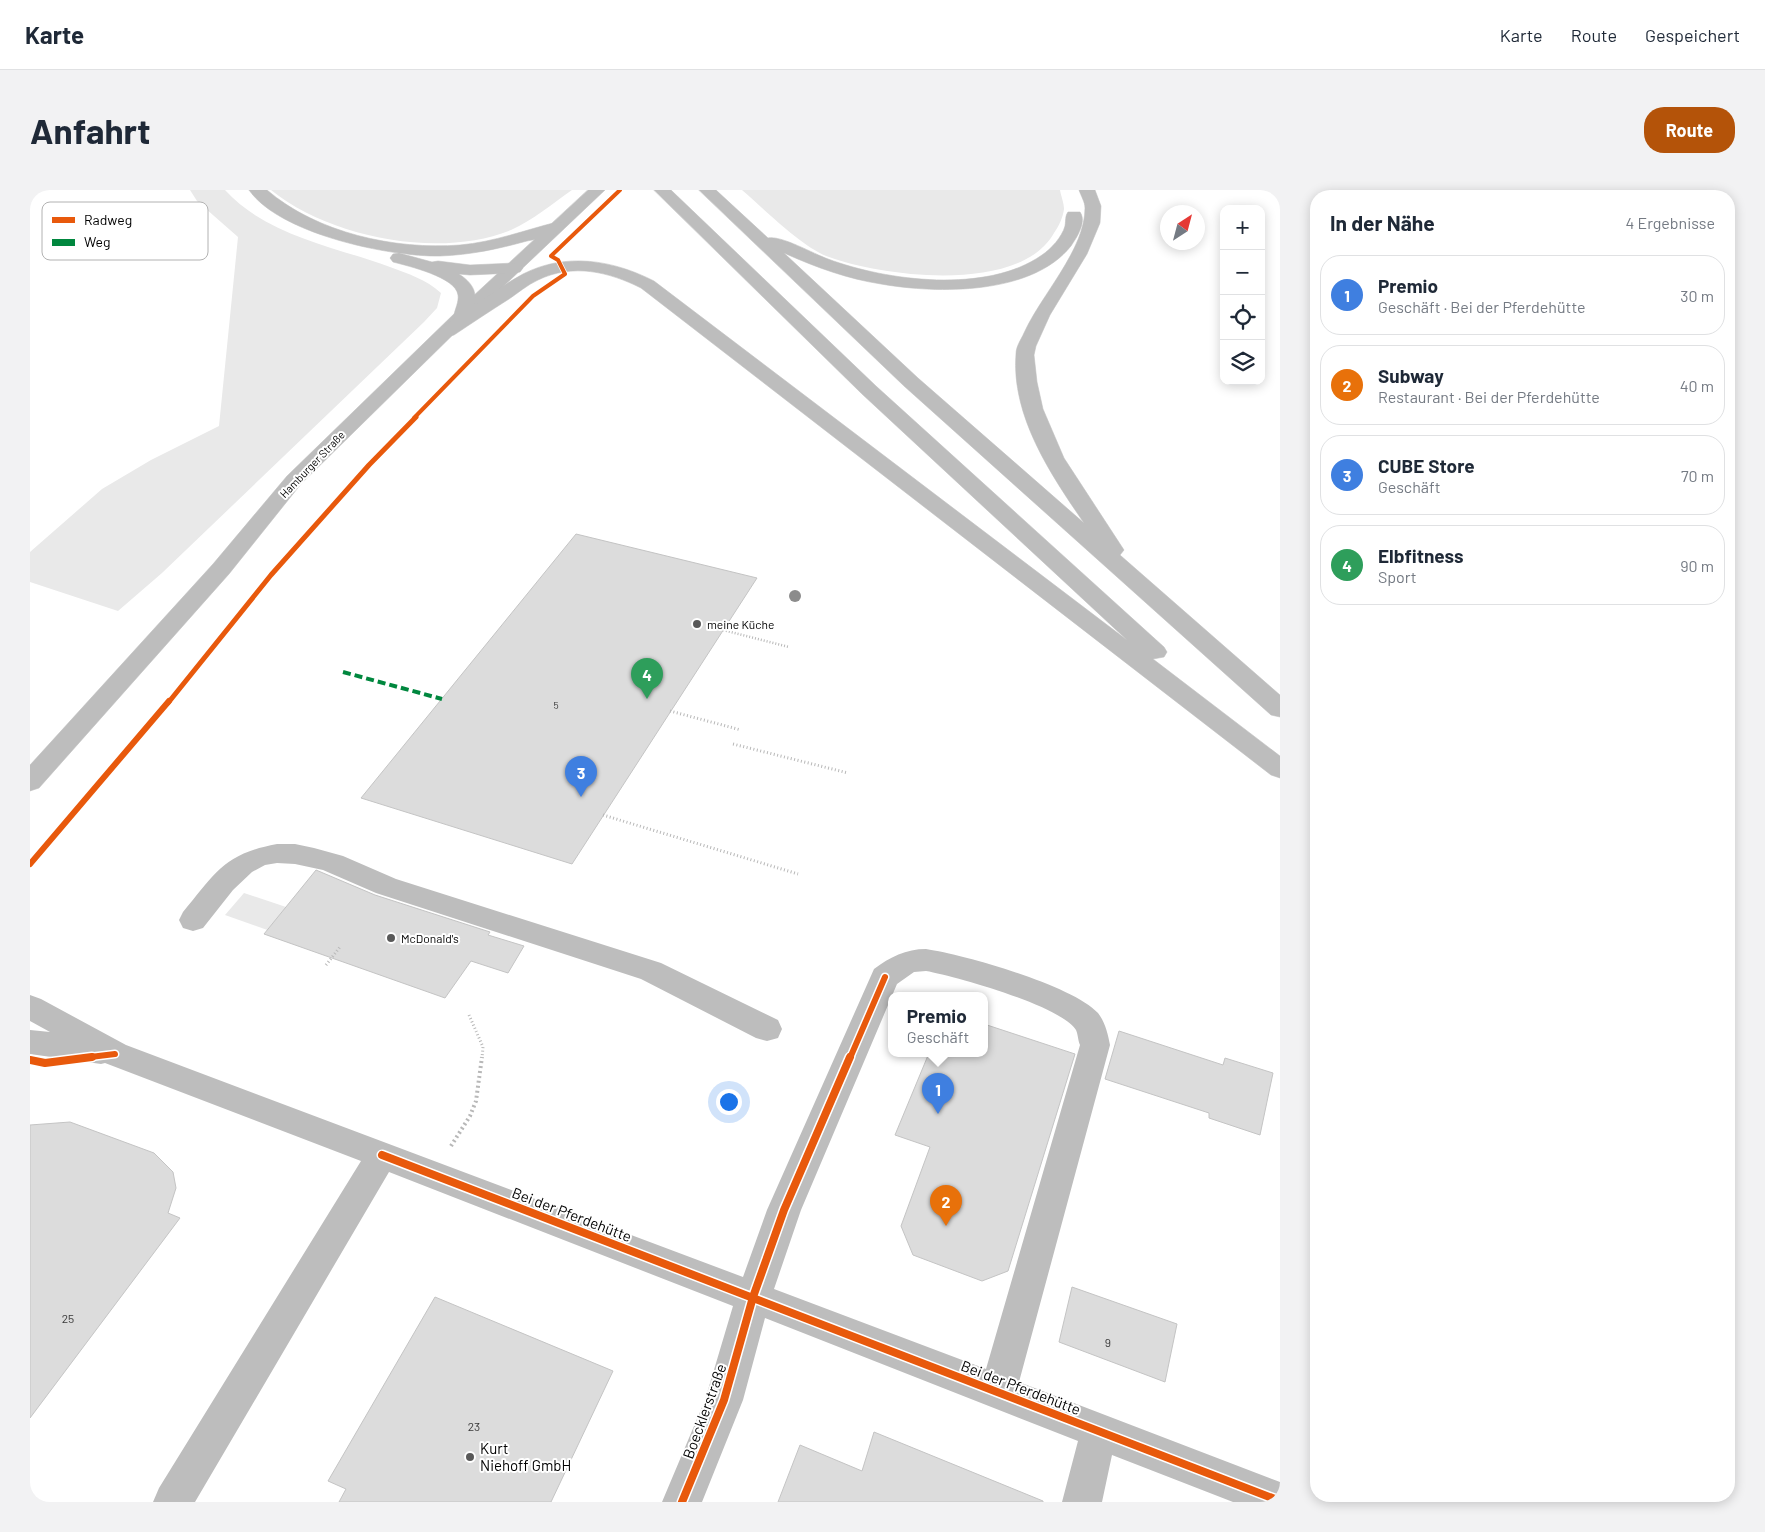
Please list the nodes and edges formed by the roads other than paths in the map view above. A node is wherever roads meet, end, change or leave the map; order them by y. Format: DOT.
graph roads {
  1 [pos="244,190"];
  2 [pos="257,190"];
  3 [pos="597,190"];
  4 [pos="662,190"];
  5 [pos="707,190"];
  6 [pos="1079,194"];
  7 [pos="557,227"];
  8 [pos="753,234"];
  9 [pos="407,260"];
  10 [pos="514,268"];
  11 [pos="463,315"];
  12 [pos="447,331"];
  13 [pos="1136,584"];
  14 [pos="1280,709"];
  15 [pos="1280,767"];
  16 [pos="30,782"];
  17 [pos="194,920"];
  18 [pos="30,1007"];
  19 [pos="767,1029"];
  20 [pos="30,1042"];
  21 [pos="115,1054"];
  22 [pos="382,1155"];
  23 [pos="753,1298"];
  24 [pos="998,1392"];
  25 [pos="1099,1431"];
  26 [pos="173,1502"];
  27 [pos="682,1502"];
  28 [pos="1082,1502"];
  29 [pos="1280,1502"];
  1 -- 9 [label="main road"];
  2 -- 7 [label="main road"];
  3 -- 7 [label="main road, Hamburger Straße"];
  4 -- 15 [label="main road"];
  5 -- 8 [label="main road"];
  6 -- 8 [label="main road"];
  6 -- 13 [label="main road"];
  7 -- 10 [label="main road, Hamburger Straße"];
  8 -- 13 [label="main road"];
  9 -- 10 [label="main road"];
  9 -- 11 [label="main road"];
  10 -- 11 [label="main road, Hamburger Straße"];
  11 -- 12 [label="main road, Hamburger Straße"];
  12 -- 15 [label="main road"];
  12 -- 16 [label="main road, Hamburger Straße"];
  13 -- 14 [label="main road"];
  17 -- 19 [label="main road"];
  18 -- 21 [label="main road, Bei der Pferdehütte"];
  20 -- 21 [label="main road, Bei der Pferdehütte"];
  21 -- 22 [label="main road, Bei der Pferdehütte"];
  22 -- 23 [label="main road, Bei der Pferdehütte"];
  22 -- 26 [label="main road"];
  23 -- 24 [label="main road, Bei der Pferdehütte"];
  23 -- 24 [label="main road"];
  23 -- 27 [label="main road, Boecklerstraße"];
  24 -- 25 [label="main road, Bei der Pferdehütte"];
  25 -- 28 [label="main road"];
  25 -- 29 [label="main road, Bei der Pferdehütte"];
}
